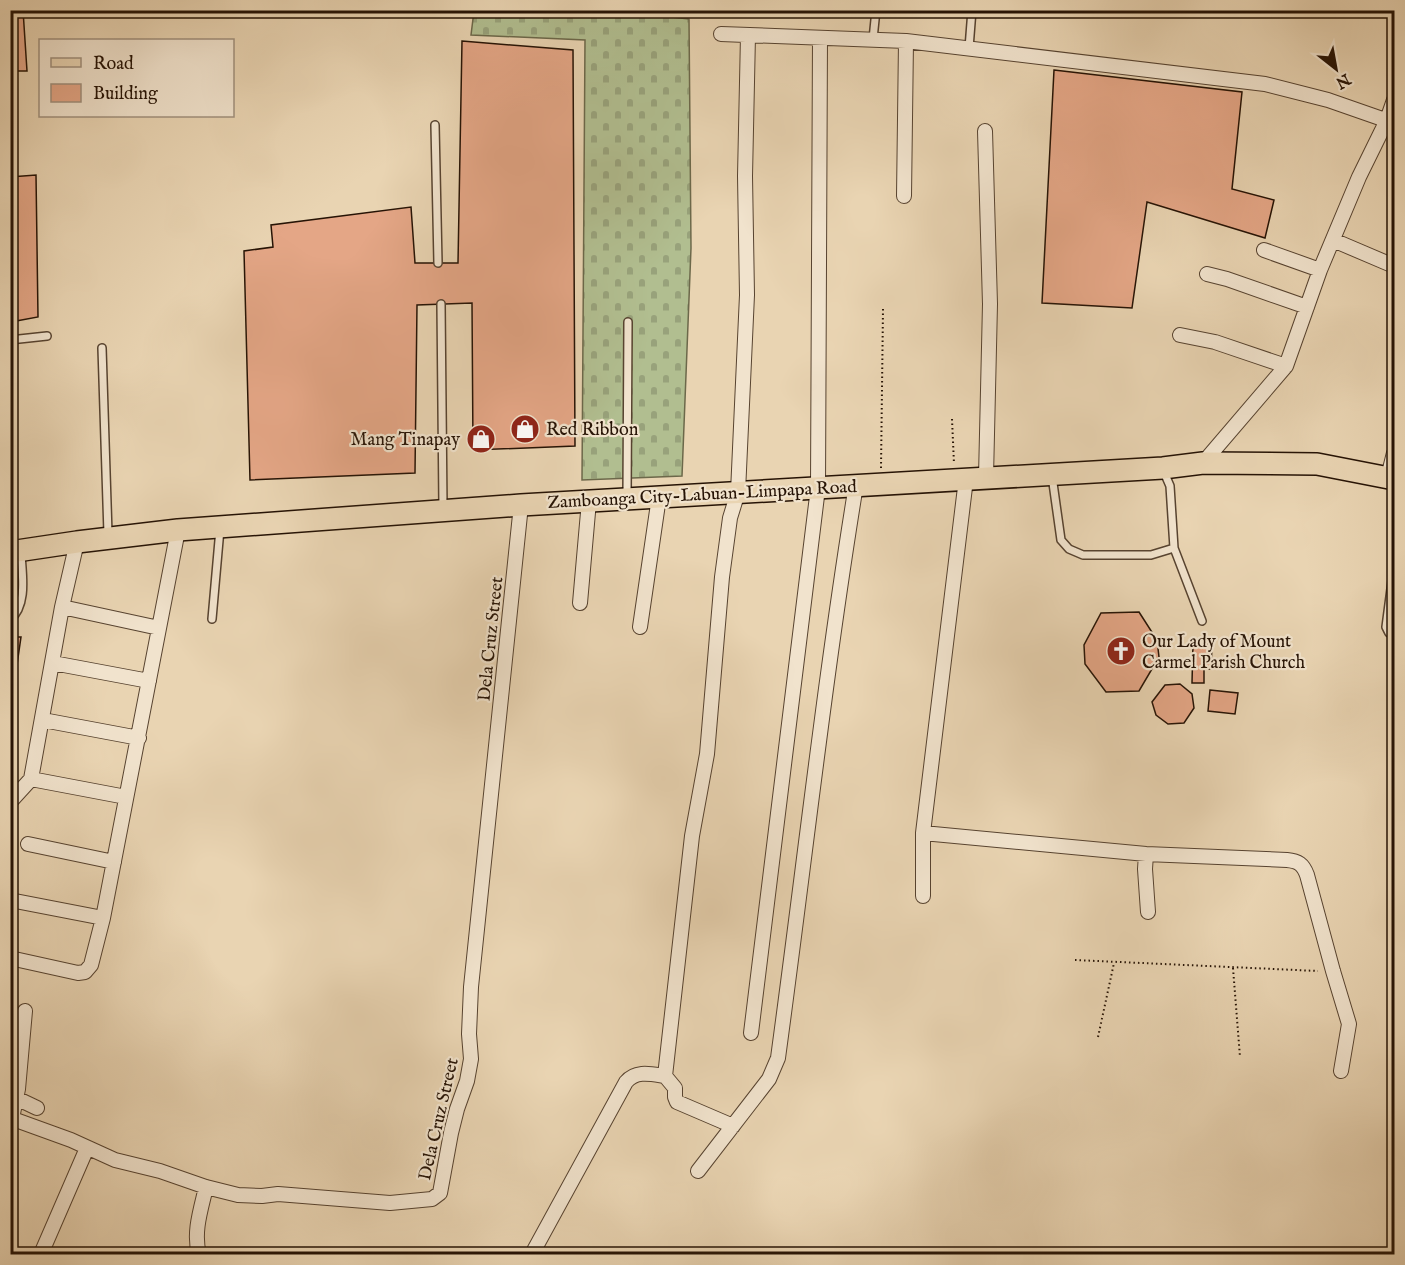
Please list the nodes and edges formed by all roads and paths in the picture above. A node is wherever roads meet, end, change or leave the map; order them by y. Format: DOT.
graph roads {
  1 [pos="876,10"];
  2 [pos="972,10"];
  3 [pos="721,34"];
  4 [pos="748,35"];
  5 [pos="820,38"];
  6 [pos="873,39"];
  7 [pos="906,41"];
  8 [pos="969,48"];
  9 [pos="1395,100"];
  10 [pos="1391,121"];
  11 [pos="435,125"];
  12 [pos="986,131"];
  13 [pos="904,196"];
  14 [pos="1333,240"];
  15 [pos="1264,250"];
  16 [pos="438,263"];
  17 [pos="1395,266"];
  18 [pos="1320,270"];
  19 [pos="1207,274"];
  20 [pos="441,304"];
  21 [pos="1307,307"];
  22 [pos="883,309"];
  23 [pos="628,322"];
  24 [pos="1180,335"];
  25 [pos="47,336"];
  26 [pos="10,340"];
  27 [pos="102,348"];
  28 [pos="1286,366"];
  29 [pos="952,419"];
  30 [pos="1395,453"];
  31 [pos="1203,463"];
  32 [pos="1163,468"];
  33 [pos="1052,473"];
  34 [pos="969,478"];
  35 [pos="1391,478"];
  36 [pos="881,484"];
  37 [pos="856,485"];
  38 [pos="818,488"];
  39 [pos="738,492"];
  40 [pos="659,497"];
  41 [pos="627,499"];
  42 [pos="590,501"];
  43 [pos="521,505"];
  44 [pos="443,511"];
  45 [pos="221,527"];
  46 [pos="178,530"];
  47 [pos="108,539"];
  48 [pos="76,542"];
  49 [pos="1174,548"];
  50 [pos="15,552"];
  51 [pos="1395,566"];
  52 [pos="580,603"];
  53 [pos="62,608"];
  54 [pos="212,619"];
  55 [pos="10,620"];
  56 [pos="1202,621"];
  57 [pos="640,627"];
  58 [pos="159,628"];
  59 [pos="1395,632"];
  60 [pos="53,663"];
  61 [pos="149,681"];
  62 [pos="43,720"];
  63 [pos="139,738"];
  64 [pos="31,779"];
  65 [pos="126,797"];
  66 [pos="10,802"];
  67 [pos="923,833"];
  68 [pos="28,844"];
  69 [pos="1146,854"];
  70 [pos="114,862"];
  71 [pos="923,896"];
  72 [pos="10,900"];
  73 [pos="1148,912"];
  74 [pos="103,918"];
  75 [pos="10,958"];
  76 [pos="1075,960"];
  77 [pos="1114,963"];
  78 [pos="1233,968"];
  79 [pos="1333,971"];
  80 [pos="25,1011"];
  81 [pos="751,1033"];
  82 [pos="1098,1037"];
  83 [pos="1240,1057"];
  84 [pos="1341,1071"];
  85 [pos="665,1076"];
  86 [pos="15,1092"];
  87 [pos="37,1107"];
  88 [pos="12,1124"];
  89 [pos="733,1125"];
  90 [pos="87,1148"];
  91 [pos="698,1171"];
  92 [pos="206,1187"];
  93 [pos="41,1254"];
  94 [pos="199,1254"];
  95 [pos="532,1254"];
  1 -- 6 [label="lane"];
  2 -- 8 [label="lane"];
  3 -- 4 [label="street"];
  4 -- 5 [label="street"];
  4 -- 39 [label="street"];
  5 -- 6 [label="street"];
  5 -- 38 [label="street"];
  6 -- 7 [label="street"];
  7 -- 8 [label="street"];
  7 -- 13 [label="street"];
  8 -- 10 [label="street"];
  9 -- 10 [label="street"];
  10 -- 14 [label="street"];
  11 -- 16 [label="lane"];
  12 -- 34 [label="street"];
  14 -- 17 [label="street"];
  14 -- 18 [label="street"];
  15 -- 18 [label="street"];
  18 -- 21 [label="street"];
  19 -- 21 [label="street"];
  20 -- 44 [label="lane"];
  21 -- 28 [label="street"];
  22 -- 36 [label="path"];
  23 -- 41 [label="lane"];
  24 -- 28 [label="street"];
  25 -- 26 [label="lane"];
  27 -- 47 [label="lane"];
  28 -- 31 [label="street"];
  29 -- 34 [label="path"];
  30 -- 35 [label="street"];
  31 -- 32 [label="main road, Zamboanga City-Labuan-Limpapa Road"];
  31 -- 35 [label="main road, Zamboanga City-Labuan-Limpapa Road"];
  32 -- 33 [label="main road, Zamboanga City-Labuan-Limpapa Road"];
  32 -- 49 [label="lane"];
  33 -- 34 [label="main road, Zamboanga City-Labuan-Limpapa Road"];
  33 -- 49 [label="lane"];
  34 -- 36 [label="main road, Zamboanga City-Labuan-Limpapa Road"];
  34 -- 67 [label="street"];
  36 -- 37 [label="main road, Zamboanga City-Labuan-Limpapa Road"];
  37 -- 38 [label="main road, Zamboanga City-Labuan-Limpapa Road"];
  37 -- 89 [label="street"];
  38 -- 39 [label="main road, Zamboanga City-Labuan-Limpapa Road"];
  38 -- 81 [label="street"];
  39 -- 40 [label="main road, Zamboanga City-Labuan-Limpapa Road"];
  39 -- 85 [label="street"];
  40 -- 41 [label="main road, Zamboanga City-Labuan-Limpapa Road"];
  40 -- 57 [label="street"];
  41 -- 42 [label="main road, Zamboanga City-Labuan-Limpapa Road"];
  42 -- 43 [label="main road, Zamboanga City-Labuan-Limpapa Road"];
  42 -- 52 [label="street"];
  43 -- 44 [label="main road, Zamboanga City-Labuan-Limpapa Road"];
  43 -- 92 [label="street, Dela Cruz Street"];
  44 -- 45 [label="main road, Zamboanga City-Labuan-Limpapa Road"];
  45 -- 46 [label="main road, Zamboanga City-Labuan-Limpapa Road"];
  45 -- 54 [label="lane"];
  46 -- 47 [label="main road, Zamboanga City-Labuan-Limpapa Road"];
  46 -- 58 [label="street"];
  47 -- 48 [label="main road, Zamboanga City-Labuan-Limpapa Road"];
  48 -- 50 [label="main road, Zamboanga City-Labuan-Limpapa Road"];
  48 -- 53 [label="street"];
  49 -- 56 [label="lane"];
  50 -- 55 [label="lane"];
  51 -- 59 [label="lane"];
  53 -- 58 [label="street"];
  53 -- 60 [label="street"];
  58 -- 61 [label="street"];
  60 -- 61 [label="street"];
  60 -- 62 [label="street"];
  61 -- 63 [label="street"];
  62 -- 63 [label="street"];
  62 -- 64 [label="street"];
  63 -- 65 [label="street"];
  64 -- 65 [label="street"];
  64 -- 66 [label="street"];
  65 -- 70 [label="street"];
  67 -- 69 [label="street"];
  67 -- 71 [label="street"];
  68 -- 70 [label="street"];
  69 -- 73 [label="street"];
  69 -- 79 [label="street"];
  70 -- 74 [label="street"];
  72 -- 74 [label="street"];
  74 -- 75 [label="street"];
  76 -- 77 [label="path"];
  77 -- 78 [label="path"];
  77 -- 82 [label="path"];
  78 -- 79 [label="path"];
  78 -- 83 [label="path"];
  79 -- 84 [label="street"];
  80 -- 86 [label="street"];
  85 -- 89 [label="street"];
  85 -- 95 [label="street"];
  86 -- 87 [label="street"];
  86 -- 88 [label="street"];
  88 -- 90 [label="street, Dela Cruz Street"];
  89 -- 91 [label="street"];
  90 -- 92 [label="street, Dela Cruz Street"];
  90 -- 93 [label="street"];
  92 -- 94 [label="street"];
}
